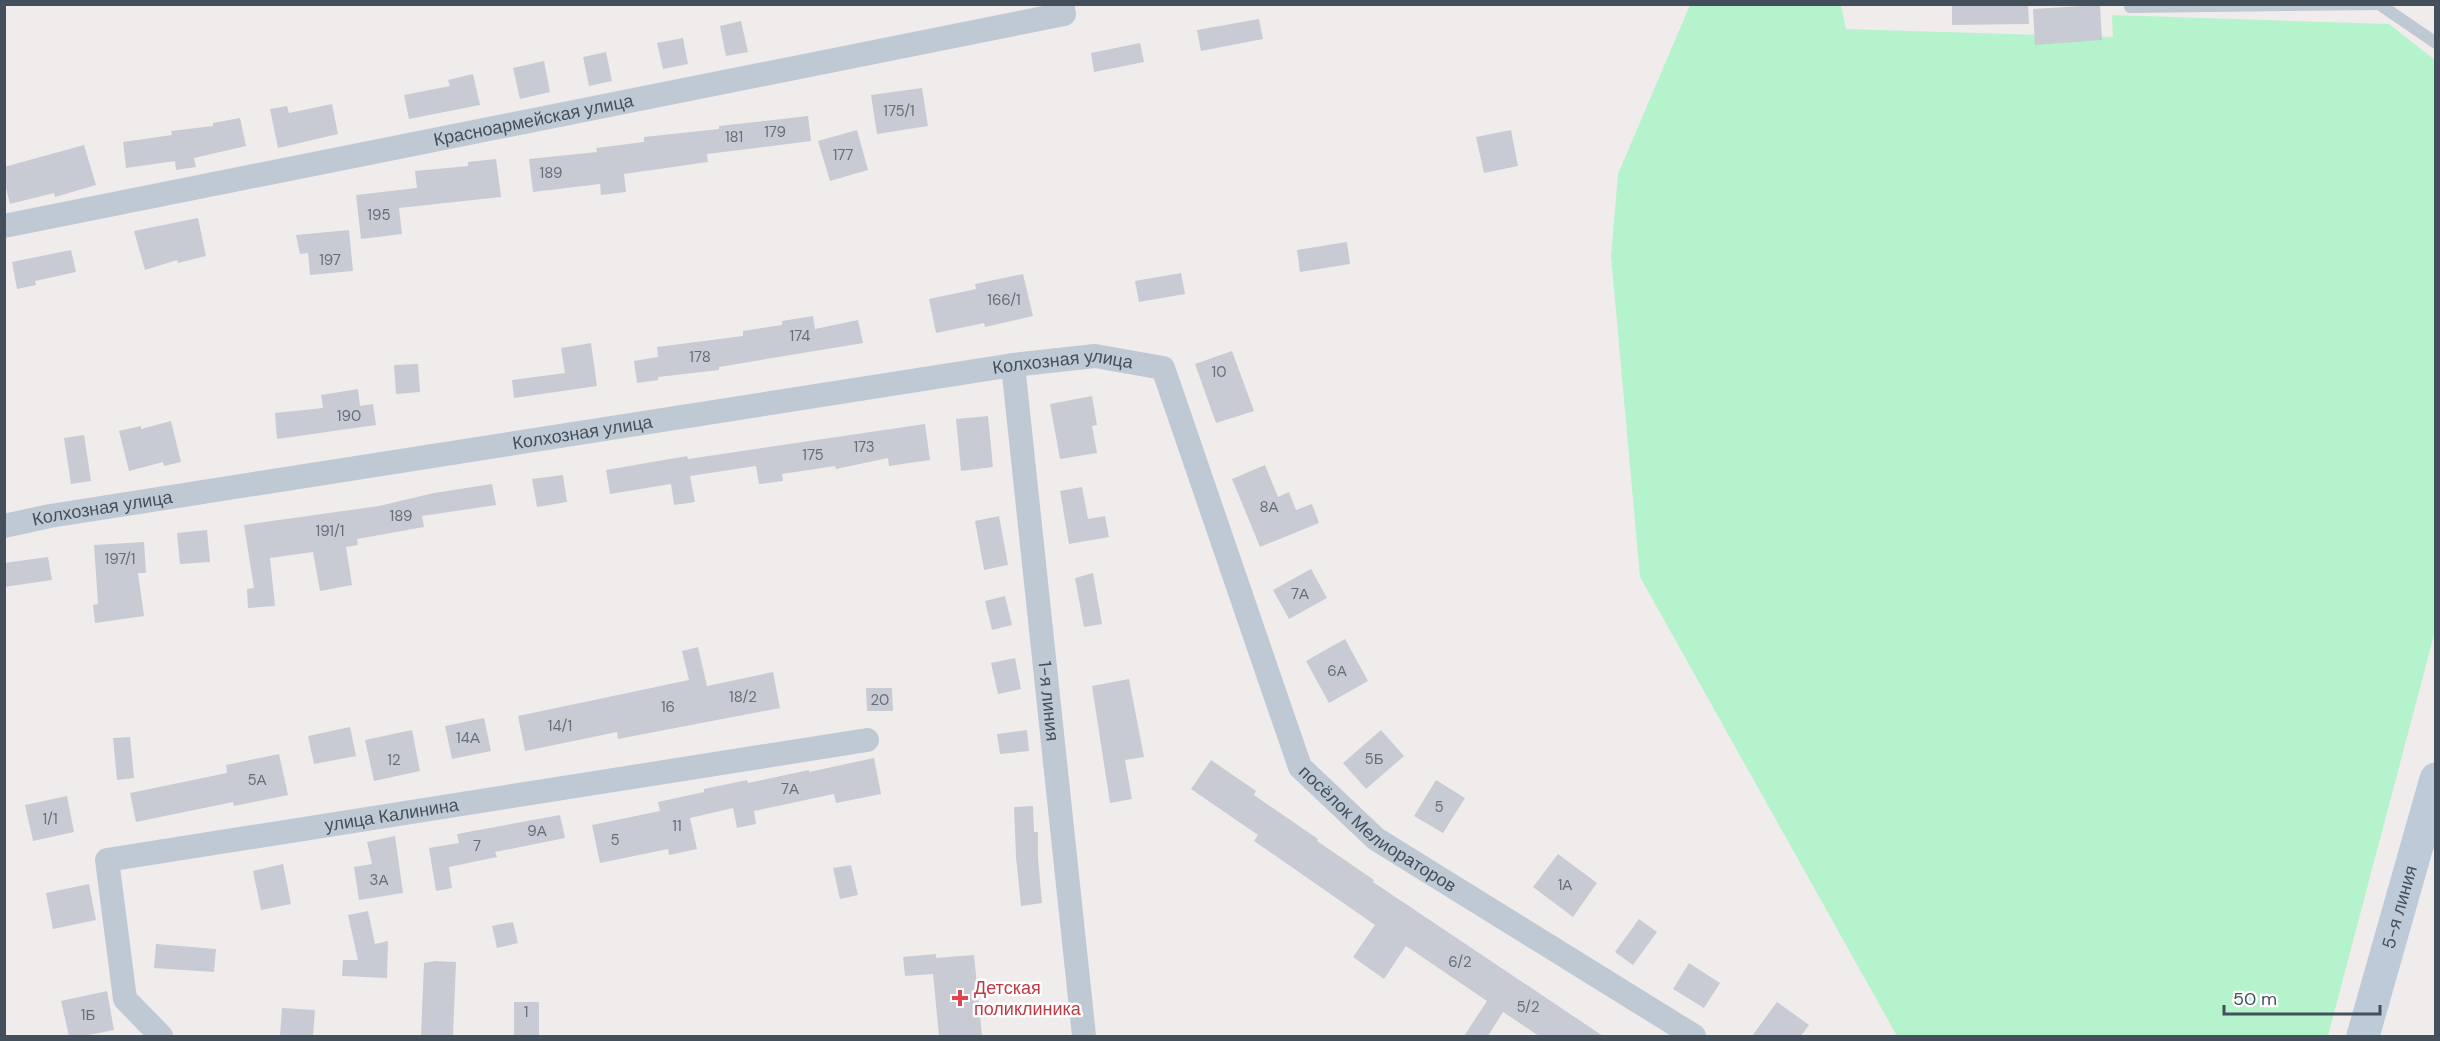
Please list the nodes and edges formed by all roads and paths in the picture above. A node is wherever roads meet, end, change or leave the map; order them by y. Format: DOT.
graph roads {
  1 [pos="2130,4"];
  2 [pos="2378,5"];
  3 [pos="1063,9"];
  4 [pos="2436,43"];
  5 [pos="4,226"];
  6 [pos="1014,364"];
  7 [pos="1163,368"];
  8 [pos="4,526"];
  9 [pos="867,740"];
  10 [pos="2436,779"];
  11 [pos="161,1036"];
  12 [pos="1084,1036"];
  13 [pos="1694,1036"];
  14 [pos="2363,1036"];
  1 -- 2 [label="lane"];
  2 -- 4 [label="lane"];
  3 -- 5 [label="street, Красноармейская улица"];
  6 -- 7 [label="street, Колхозная улица"];
  6 -- 8 [label="street, Колхозная улица"];
  6 -- 12 [label="street, 1-я линия"];
  7 -- 13 [label="street, посёлок Мелиораторов"];
  9 -- 11 [label="street, улица Калинина"];
  10 -- 14 [label="street, 5-я линия"];
}
